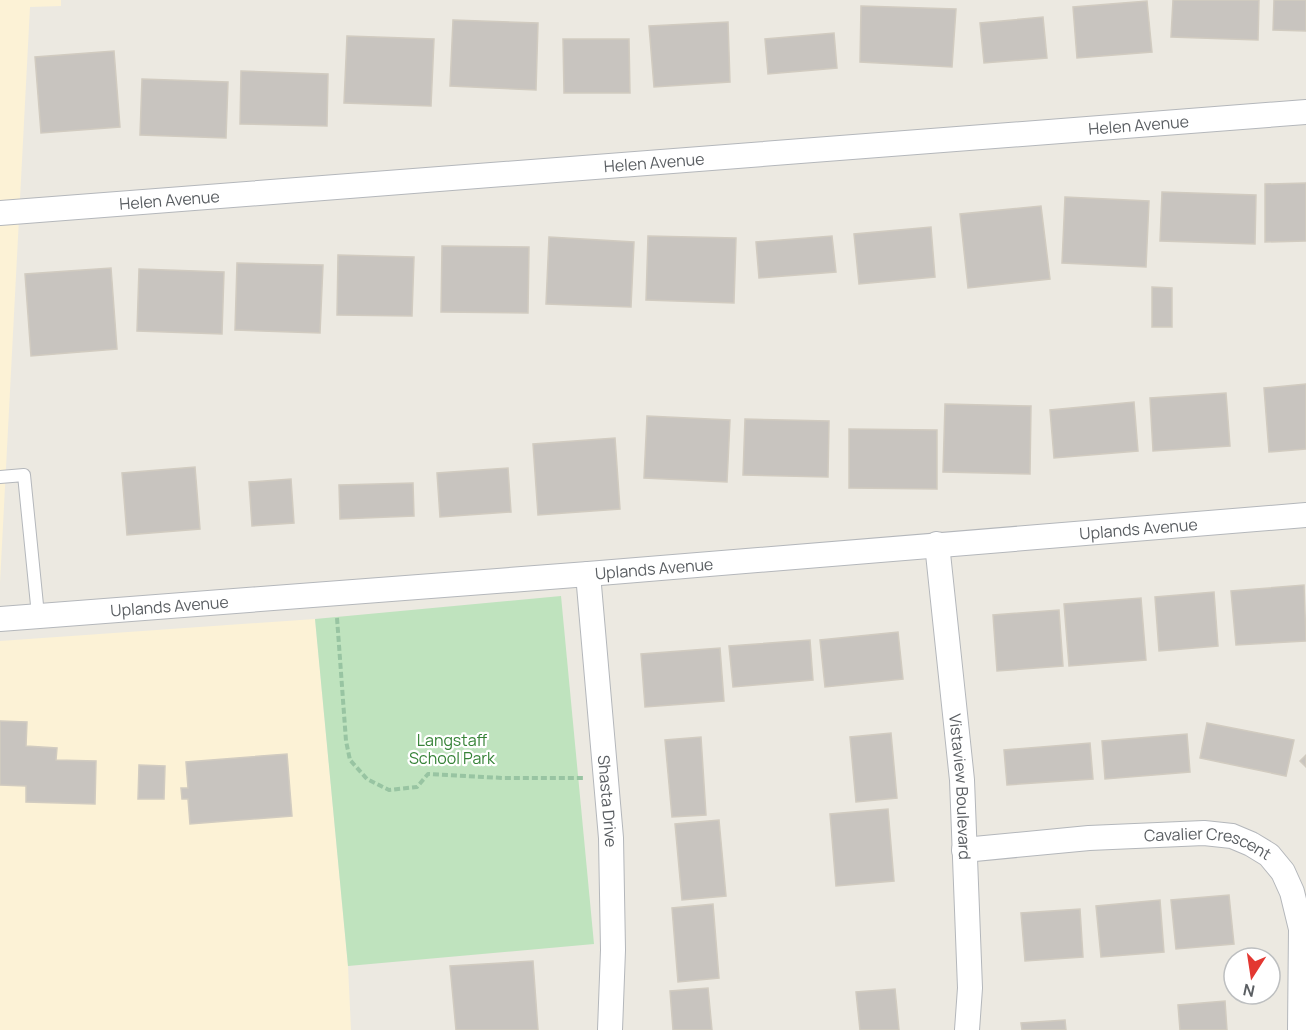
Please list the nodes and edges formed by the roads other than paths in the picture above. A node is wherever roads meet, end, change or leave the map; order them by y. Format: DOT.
graph roads {
  1 [pos="1306,112"];
  2 [pos="0,213"];
  3 [pos="0,477"];
  4 [pos="1306,515"];
  5 [pos="937,544"];
  6 [pos="588,574"];
  7 [pos="38,615"];
  8 [pos="0,619"];
  9 [pos="964,850"];
  10 [pos="610,1030"];
  11 [pos="967,1030"];
  12 [pos="1300,1030"];
  1 -- 2 [label="street, Helen Avenue"];
  3 -- 7 [label="lane"];
  4 -- 5 [label="street, Uplands Avenue"];
  5 -- 6 [label="street, Uplands Avenue"];
  5 -- 9 [label="street, Vistaview Boulevard"];
  6 -- 7 [label="street, Uplands Avenue"];
  6 -- 10 [label="street, Shasta Drive"];
  7 -- 8 [label="street, Uplands Avenue"];
  9 -- 11 [label="street, Vistaview Boulevard"];
  9 -- 12 [label="street, Cavalier Crescent"];
}
